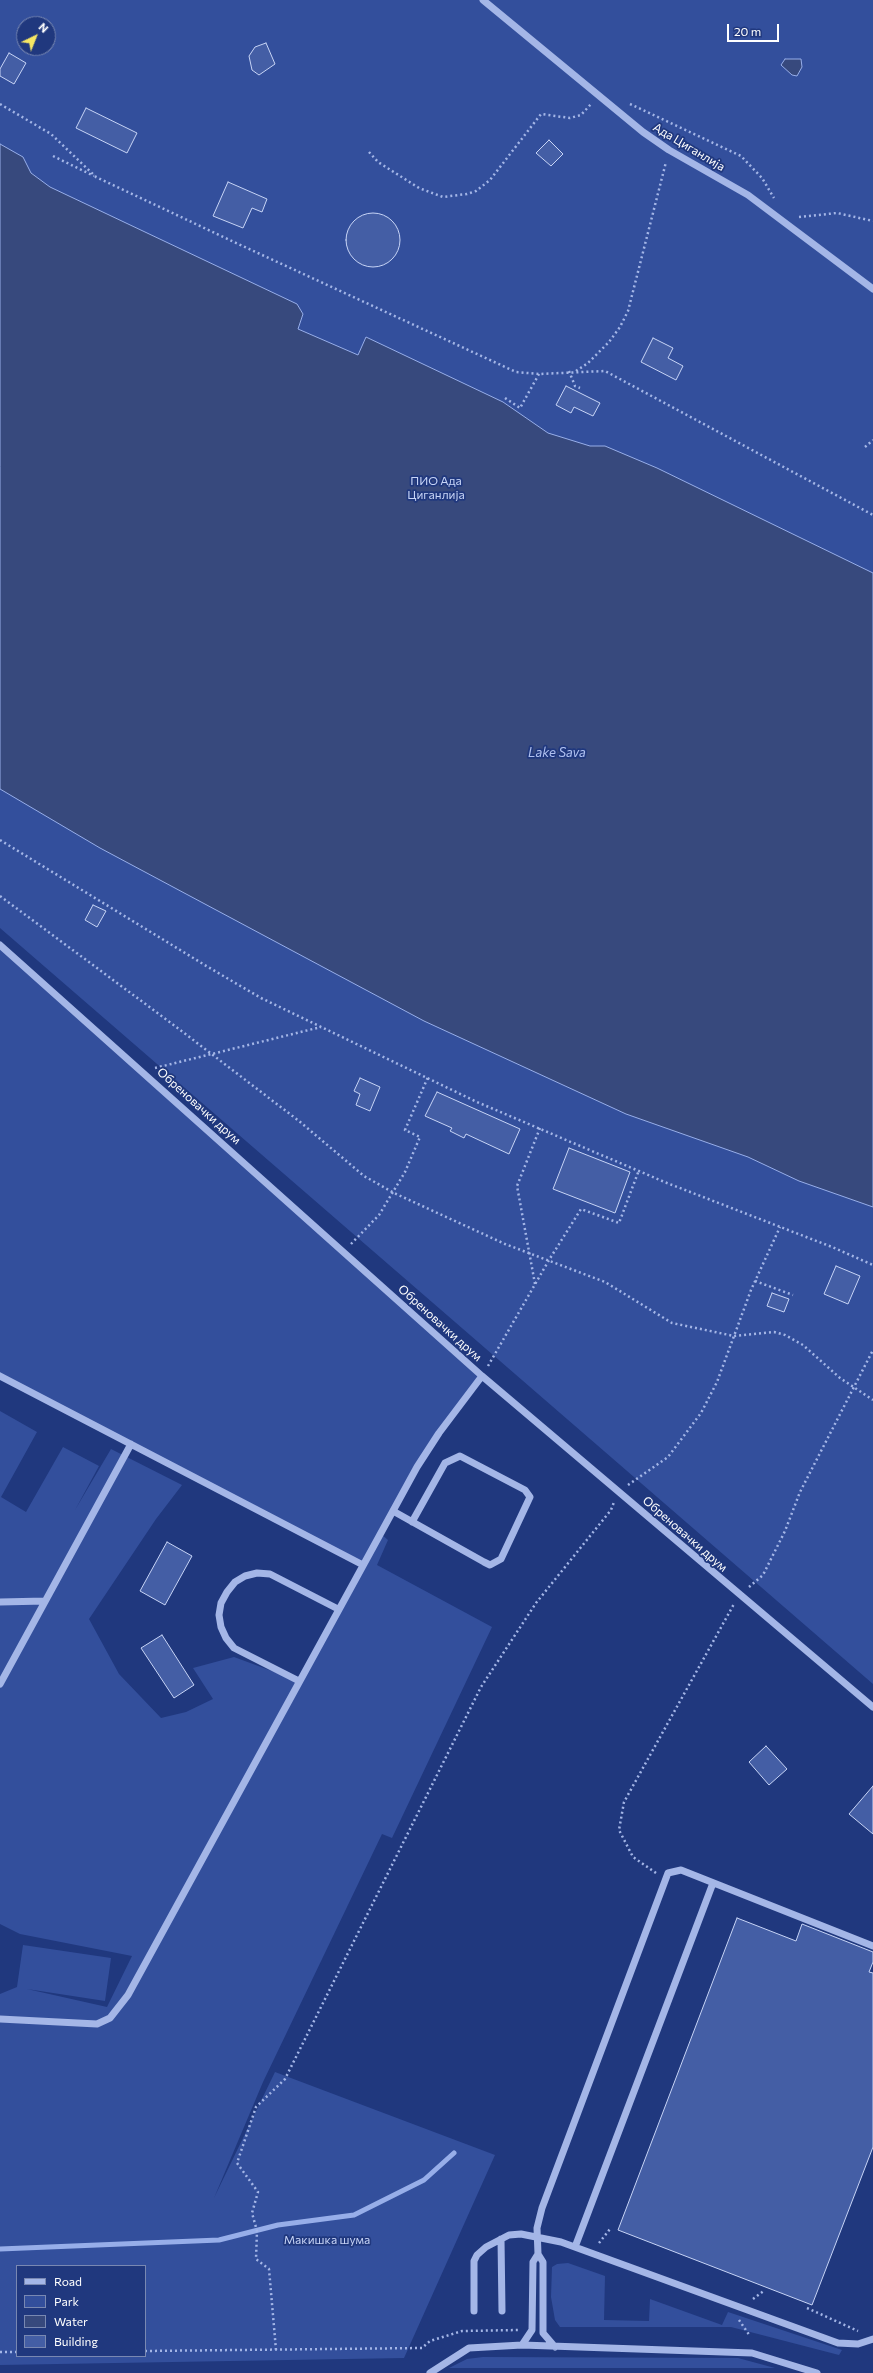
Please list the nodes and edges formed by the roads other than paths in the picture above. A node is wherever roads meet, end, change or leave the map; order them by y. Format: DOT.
graph roads {
  1 [pos="483,0"];
  2 [pos="873,289"];
  3 [pos="0,947"];
  4 [pos="0,1376"];
  5 [pos="482,1376"];
  6 [pos="131,1444"];
  7 [pos="393,1512"];
  8 [pos="412,1522"];
  9 [pos="363,1566"];
  10 [pos="45,1600"];
  11 [pos="0,1602"];
  12 [pos="338,1609"];
  13 [pos="299,1681"];
  14 [pos="0,1684"];
  15 [pos="873,1707"];
  16 [pos="714,1883"];
  17 [pos="873,1946"];
  18 [pos="0,2019"];
  19 [pos="538,2237"];
  20 [pos="501,2239"];
  21 [pos="575,2247"];
  22 [pos="538,2254"];
  23 [pos="474,2311"];
  24 [pos="502,2311"];
  25 [pos="873,2339"];
  26 [pos="522,2345"];
  27 [pos="555,2347"];
  28 [pos="430,2373"];
  29 [pos="817,2373"];
  1 -- 2 [label="street, Ада Циганлија"];
  3 -- 5 [label="street, Обреновачки друм"];
  4 -- 6 [label="street"];
  5 -- 7 [label="street"];
  5 -- 15 [label="street, Обреновачки друм"];
  6 -- 9 [label="street"];
  6 -- 10 [label="street"];
  7 -- 8 [label="street"];
  7 -- 9 [label="street"];
  8 -- 8 [label="street"];
  9 -- 12 [label="street"];
  10 -- 11 [label="street"];
  10 -- 14 [label="street"];
  12 -- 13 [label="street"];
  12 -- 13 [label="street"];
  13 -- 18 [label="street"];
  16 -- 17 [label="street"];
  16 -- 19 [label="street"];
  16 -- 21 [label="street"];
  19 -- 20 [label="street"];
  19 -- 21 [label="street"];
  19 -- 22 [label="street"];
  20 -- 23 [label="street"];
  20 -- 24 [label="street"];
  21 -- 25 [label="street"];
  22 -- 26 [label="street"];
  22 -- 27 [label="street"];
  26 -- 27 [label="street"];
  26 -- 28 [label="street"];
  27 -- 29 [label="street"];
}
